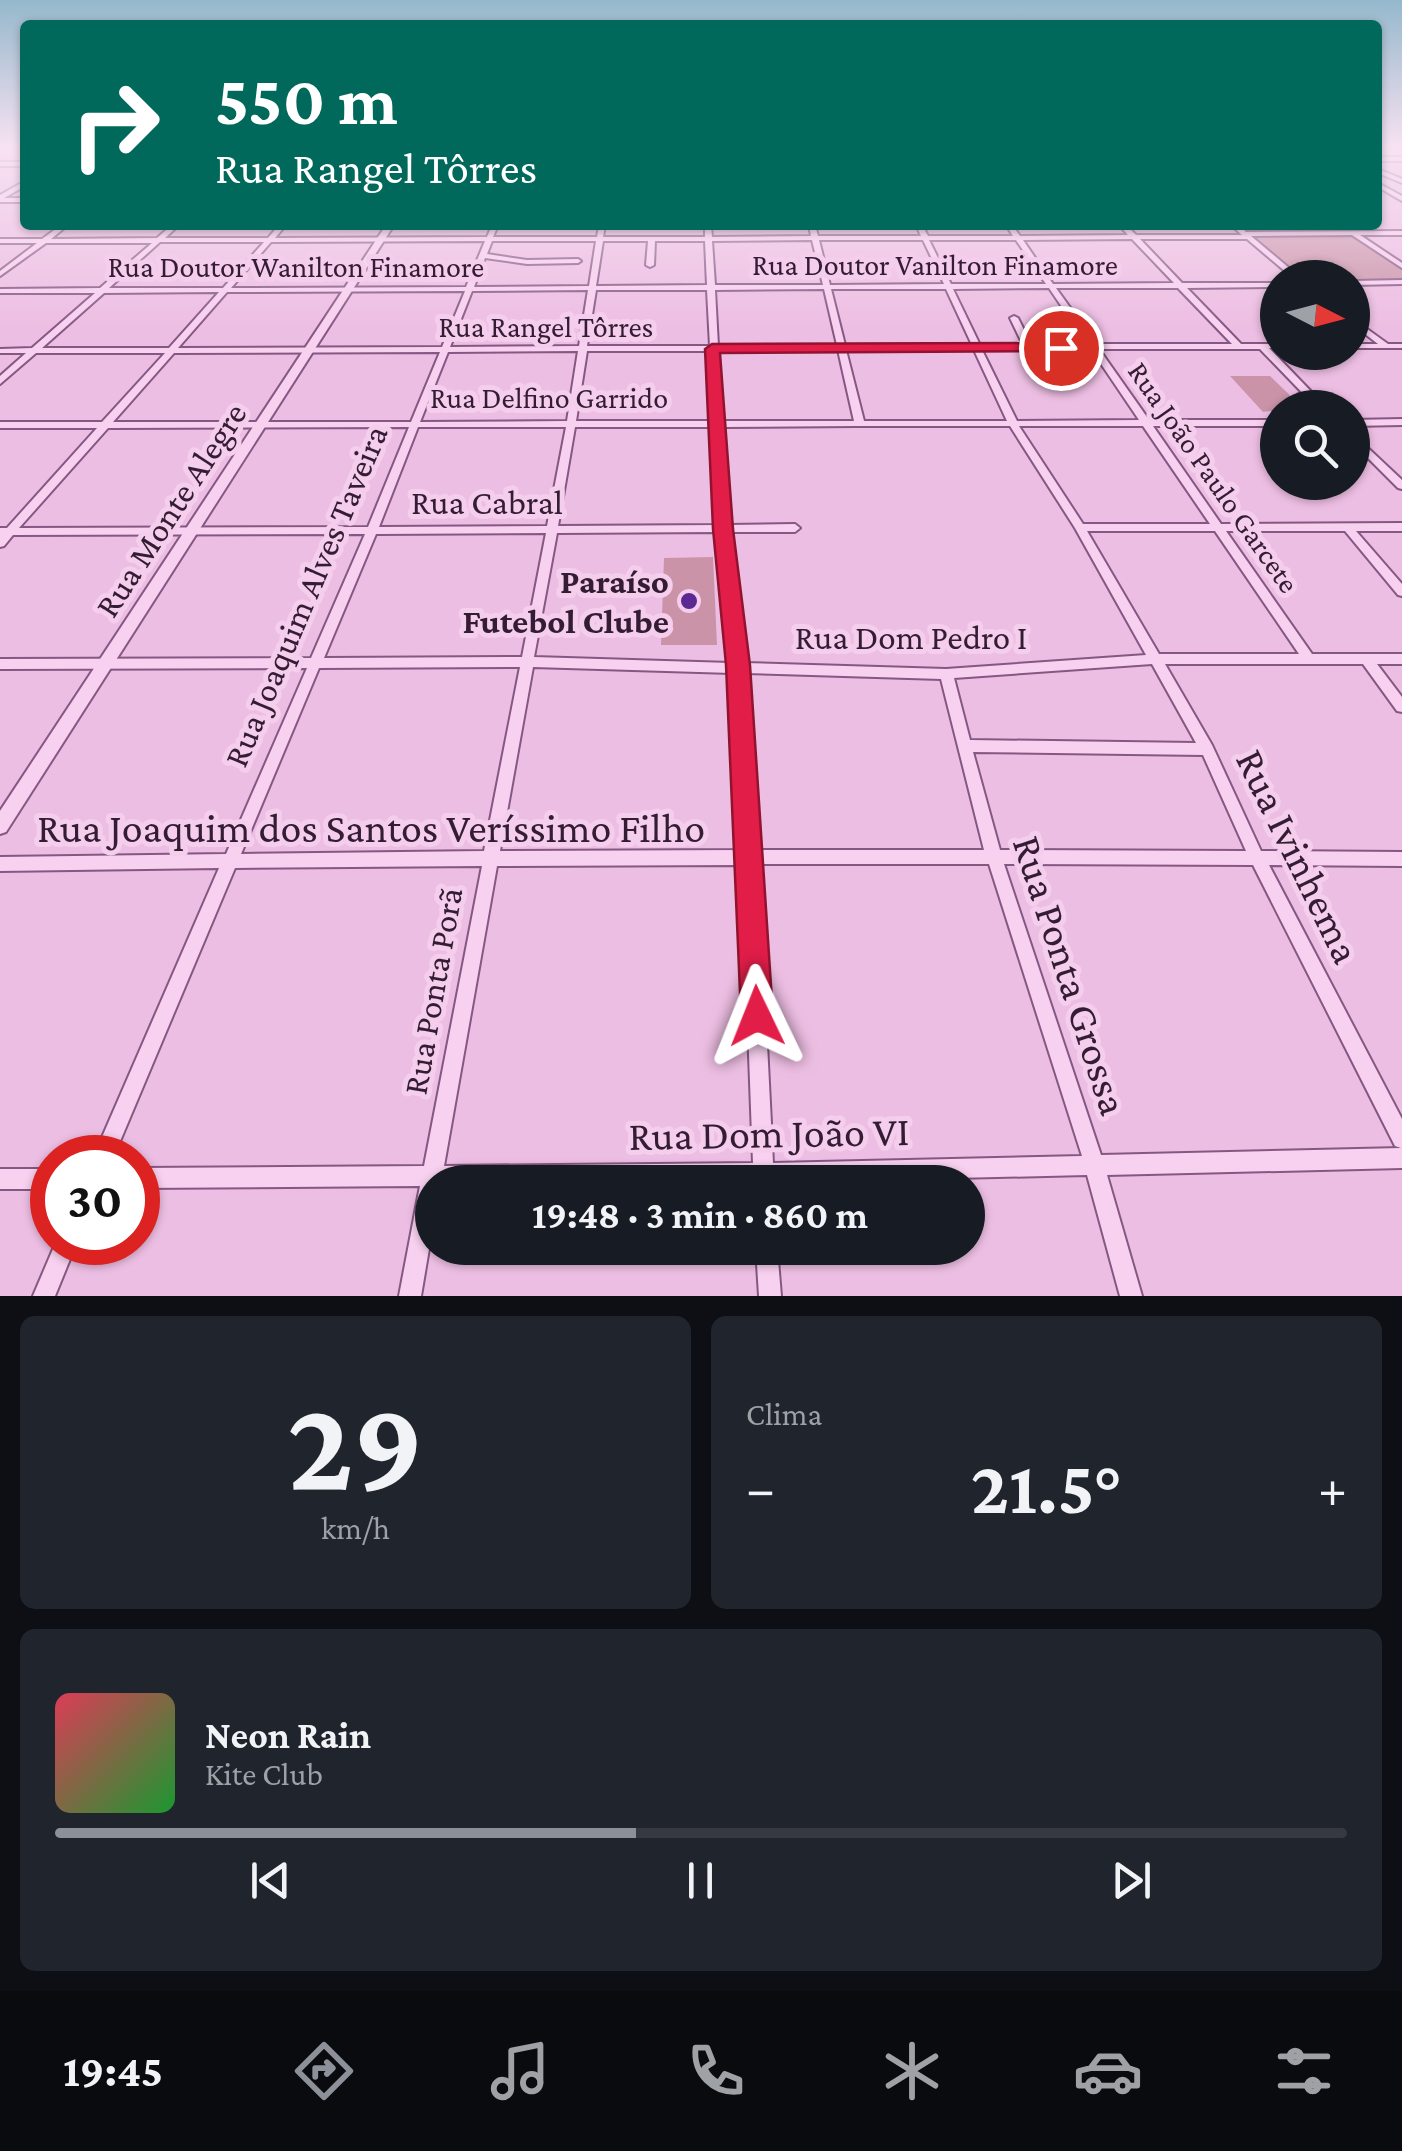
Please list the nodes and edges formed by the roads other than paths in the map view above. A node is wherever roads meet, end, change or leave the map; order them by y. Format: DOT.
graph roads {
  1 [pos="58,230"];
  2 [pos="170,230"];
  3 [pos="278,230"];
  4 [pos="387,230"];
  5 [pos="601,230"];
  6 [pos="814,230"];
  7 [pos="921,230"];
  8 [pos="1012,230"];
  9 [pos="1127,230"];
  10 [pos="1239,230"];
  11 [pos="1348,230"];
  12 [pos="708,231"];
  13 [pos="492,232"];
  14 [pos="1402,233"];
  15 [pos="1354,234"];
  16 [pos="816,236"];
  17 [pos="1246,236"];
  18 [pos="600,238"];
  19 [pos="652,238"];
  20 [pos="925,238"];
  21 [pos="1018,238"];
  22 [pos="1134,238"];
  23 [pos="381,239"];
  24 [pos="45,240"];
  25 [pos="159,240"];
  26 [pos="269,240"];
  27 [pos="0,241"];
  28 [pos="483,256"];
  29 [pos="1276,260"];
  30 [pos="578,261"];
  31 [pos="650,265"];
  32 [pos="1402,266"];
  33 [pos="0,274"];
  34 [pos="1402,282"];
  35 [pos="1370,283"];
  36 [pos="1260,284"];
  37 [pos="711,286"];
  38 [pos="826,286"];
  39 [pos="947,286"];
  40 [pos="1181,286"];
  41 [pos="470,287"];
  42 [pos="1051,287"];
  43 [pos="592,289"];
  44 [pos="102,290"];
  45 [pos="224,290"];
  46 [pos="347,290"];
  47 [pos="0,291"];
  48 [pos="1014,318"];
  49 [pos="1370,334"];
  50 [pos="1239,346"];
  51 [pos="1260,346"];
  52 [pos="1370,346"];
  53 [pos="1386,346"];
  54 [pos="1401,346"];
  55 [pos="1092,347"];
  56 [pos="312,348"];
  57 [pos="445,348"];
  58 [pos="842,348"];
  59 [pos="1029,348"];
  60 [pos="712,349"];
  61 [pos="977,349"];
  62 [pos="582,350"];
  63 [pos="0,351"];
  64 [pos="32,351"];
  65 [pos="169,351"];
  66 [pos="1286,370"];
  67 [pos="0,380"];
  68 [pos="1306,390"];
  69 [pos="720,421"];
  70 [pos="1370,422"];
  71 [pos="1402,422"];
  72 [pos="415,423"];
  73 [pos="262,424"];
  74 [pos="1148,424"];
  75 [pos="1260,424"];
  76 [pos="0,425"];
  77 [pos="106,425"];
  78 [pos="860,425"];
  79 [pos="1014,425"];
  80 [pos="570,426"];
  81 [pos="1370,454"];
  82 [pos="1402,486"];
  83 [pos="1402,527"];
  84 [pos="795,528"];
  85 [pos="1080,528"];
  86 [pos="1349,528"];
  87 [pos="723,529"];
  88 [pos="1222,529"];
  89 [pos="372,530"];
  90 [pos="551,530"];
  91 [pos="5,532"];
  92 [pos="193,532"];
  93 [pos="0,543"];
  94 [pos="1402,592"];
  95 [pos="1158,659"];
  96 [pos="1309,659"];
  97 [pos="1366,659"];
  98 [pos="1402,659"];
  99 [pos="313,661"];
  100 [pos="528,662"];
  101 [pos="0,664"];
  102 [pos="106,664"];
  103 [pos="738,665"];
  104 [pos="946,674"];
  105 [pos="1402,707"];
  106 [pos="965,746"];
  107 [pos="1208,749"];
  108 [pos="0,826"];
  109 [pos="993,854"];
  110 [pos="1258,858"];
  111 [pos="1402,859"];
  112 [pos="230,860"];
  113 [pos="750,860"];
  114 [pos="490,861"];
  115 [pos="0,864"];
  116 [pos="114,1135"];
  117 [pos="1402,1138"];
  118 [pos="1402,1158"];
  119 [pos="1094,1163"];
  120 [pos="434,1165"];
  121 [pos="763,1165"];
  122 [pos="985,1168"];
  123 [pos="415,1174"];
  124 [pos="30,1178"];
  125 [pos="160,1178"];
  126 [pos="0,1179"];
  127 [pos="57,1265"];
  128 [pos="416,1265"];
  129 [pos="768,1265"];
  130 [pos="44,1296"];
  131 [pos="410,1296"];
  132 [pos="770,1296"];
  133 [pos="1131,1296"];
  1 -- 24 [label="street"];
  2 -- 25 [label="street"];
  3 -- 26 [label="street"];
  4 -- 23 [label="street, Rua Monte Alegre"];
  5 -- 18 [label="street, Rua Ponta Porã"];
  6 -- 16 [label="street"];
  7 -- 20 [label="street"];
  8 -- 21 [label="street, Rua João Paulo Garcete"];
  9 -- 22 [label="street"];
  10 -- 17 [label="street"];
  11 -- 15 [label="street"];
  12 -- 16 [label="street"];
  12 -- 19 [label="street"];
  12 -- 37 [label="street"];
  13 -- 18 [label="street"];
  13 -- 23 [label="street"];
  13 -- 28 [label="street, Rua Joaquim Alves Taveira"];
  14 -- 15 [label="street"];
  15 -- 17 [label="street"];
  15 -- 32 [label="street"];
  16 -- 20 [label="street"];
  16 -- 38 [label="street"];
  17 -- 22 [label="street"];
  17 -- 29 [label="street"];
  18 -- 19 [label="street"];
  18 -- 43 [label="street, Rua Ponta Porã"];
  19 -- 31 [label="street"];
  20 -- 21 [label="street"];
  20 -- 39 [label="street"];
  21 -- 22 [label="street"];
  21 -- 42 [label="street, Rua João Paulo Garcete"];
  22 -- 40 [label="street"];
  23 -- 26 [label="street"];
  23 -- 46 [label="street, Rua Monte Alegre"];
  24 -- 25 [label="street"];
  24 -- 27 [label="street"];
  24 -- 33 [label="street"];
  25 -- 26 [label="street"];
  25 -- 44 [label="street"];
  26 -- 45 [label="street"];
  28 -- 30 [label="street"];
  28 -- 41 [label="street, Rua Joaquim Alves Taveira"];
  34 -- 35 [label="street"];
  36 -- 40 [label="street, Rua Doutor Vanilton Finamore"];
  37 -- 38 [label="street, Rua Doutor Vanilton Finamore"];
  37 -- 43 [label="street, Rua Doutor Vanilton Finamore"];
  37 -- 60 [label="street"];
  38 -- 39 [label="street, Rua Doutor Vanilton Finamore"];
  38 -- 58 [label="street"];
  39 -- 42 [label="street, Rua Doutor Vanilton Finamore"];
  39 -- 61 [label="street"];
  40 -- 42 [label="street, Rua Doutor Vanilton Finamore"];
  40 -- 50 [label="street"];
  41 -- 43 [label="street, Rua Doutor Wanilton Finamore"];
  41 -- 46 [label="street, Rua Doutor Wanilton Finamore"];
  41 -- 57 [label="street, Rua Joaquim Alves Taveira"];
  42 -- 55 [label="street, Rua João Paulo Garcete"];
  43 -- 62 [label="street, Rua Ponta Porã"];
  44 -- 45 [label="street, Rua Doutor Wanilton Finamore"];
  44 -- 47 [label="street, Rua Doutor Wanilton Finamore"];
  44 -- 64 [label="street"];
  45 -- 46 [label="street, Rua Doutor Wanilton Finamore"];
  45 -- 65 [label="street"];
  46 -- 56 [label="street, Rua Monte Alegre"];
  48 -- 59 [label="street"];
  49 -- 53 [label="street"];
  50 -- 51 [label="street, Rua Rangel Tôrres"];
  50 -- 55 [label="street, Rua Rangel Tôrres"];
  52 -- 53 [label="street"];
  53 -- 54 [label="street"];
  55 -- 59 [label="street, Rua Rangel Tôrres"];
  55 -- 74 [label="street, Rua João Paulo Garcete"];
  56 -- 57 [label="street, Rua Rangel Tôrres"];
  56 -- 65 [label="street, Rua Rangel Tôrres"];
  56 -- 73 [label="street, Rua Monte Alegre"];
  57 -- 62 [label="street, Rua Rangel Tôrres"];
  57 -- 72 [label="street, Rua Joaquim Alves Taveira"];
  58 -- 60 [label="street, Rua Rangel Tôrres"];
  58 -- 61 [label="street, Rua Rangel Tôrres"];
  58 -- 78 [label="street"];
  59 -- 61 [label="street, Rua Rangel Tôrres"];
  60 -- 62 [label="street, Rua Rangel Tôrres"];
  60 -- 69 [label="street"];
  61 -- 79 [label="street, Rua Ivinhema"];
  62 -- 80 [label="street, Rua Ponta Porã"];
  63 -- 64 [label="street, Rua Rangel Tôrres"];
  64 -- 65 [label="street, Rua Rangel Tôrres"];
  64 -- 67 [label="street"];
  65 -- 77 [label="street"];
  66 -- 68 [label="street"];
  69 -- 78 [label="street, Rua Delfino Garrido"];
  69 -- 80 [label="street, Rua Delfino Garrido"];
  69 -- 87 [label="street"];
  70 -- 71 [label="street"];
  72 -- 73 [label="street, Rua Delfino Garrido"];
  72 -- 80 [label="street, Rua Delfino Garrido"];
  72 -- 89 [label="street, Rua Joaquim Alves Taveira"];
  73 -- 77 [label="street, Rua Delfino Garrido"];
  73 -- 92 [label="street, Rua Monte Alegre"];
  74 -- 75 [label="street, Rua Delfino Garrido"];
  74 -- 79 [label="street, Rua Delfino Garrido"];
  74 -- 88 [label="street, Rua João Paulo Garcete"];
  76 -- 77 [label="street, Rua Delfino Garrido"];
  77 -- 91 [label="street"];
  78 -- 79 [label="street, Rua Delfino Garrido"];
  79 -- 85 [label="street, Rua Ivinhema"];
  80 -- 90 [label="street, Rua Ponta Porã"];
  81 -- 82 [label="street"];
  83 -- 86 [label="street"];
  84 -- 87 [label="street, Rua Cabral"];
  85 -- 88 [label="street"];
  85 -- 95 [label="street, Rua Ivinhema"];
  86 -- 88 [label="street"];
  86 -- 94 [label="street"];
  87 -- 90 [label="street, Rua Cabral"];
  87 -- 103 [label="street"];
  88 -- 96 [label="street, Rua João Paulo Garcete"];
  89 -- 90 [label="street, Rua Cabral"];
  89 -- 92 [label="street, Rua Cabral"];
  89 -- 99 [label="street, Rua Joaquim Alves Taveira"];
  90 -- 100 [label="street, Rua Ponta Porã"];
  91 -- 92 [label="street, Rua Cabral"];
  91 -- 93 [label="street"];
  92 -- 102 [label="street, Rua Monte Alegre"];
  95 -- 96 [label="street, Rua Dom Pedro I"];
  95 -- 104 [label="street, Rua Dom Pedro I"];
  95 -- 107 [label="street, Rua Ivinhema"];
  96 -- 97 [label="street, Rua Dom Pedro I"];
  97 -- 98 [label="street, Rua Dom Pedro I"];
  97 -- 105 [label="street"];
  99 -- 100 [label="street, Rua Dom Pedro I"];
  99 -- 102 [label="street, Rua Dom Pedro I"];
  99 -- 112 [label="street, Rua Joaquim Alves Taveira"];
  100 -- 103 [label="street, Rua Dom Pedro I"];
  100 -- 114 [label="street, Rua Ponta Porã"];
  101 -- 102 [label="street, Rua Dom Pedro I"];
  102 -- 108 [label="street, Rua Monte Alegre"];
  103 -- 104 [label="street, Rua Dom Pedro I"];
  103 -- 113 [label="street"];
  104 -- 106 [label="street, Rua Ponta Grossa"];
  106 -- 107 [label="street"];
  106 -- 109 [label="street, Rua Ponta Grossa"];
  107 -- 110 [label="street, Rua Ivinhema"];
  109 -- 110 [label="street, Rua Joaquim dos Santos Veríssimo Filho"];
  109 -- 113 [label="street, Rua Joaquim dos Santos Veríssimo Filho"];
  109 -- 119 [label="street, Rua Ponta Grossa"];
  110 -- 111 [label="street, Rua Joaquim dos Santos Veríssimo Filho"];
  110 -- 117 [label="street, Rua Ivinhema"];
  112 -- 114 [label="street, Rua Joaquim dos Santos Veríssimo Filho"];
  112 -- 115 [label="street, Rua Joaquim dos Santos Veríssimo Filho"];
  112 -- 116 [label="street, Rua Joaquim Alves Taveira"];
  113 -- 114 [label="street, Rua Joaquim dos Santos Veríssimo Filho"];
  113 -- 121 [label="street"];
  114 -- 120 [label="street, Rua Ponta Porã"];
  118 -- 119 [label="street, Rua Dom João VI"];
  119 -- 122 [label="street, Rua Dom João VI"];
  119 -- 133 [label="street, Rua Ponta Grossa"];
  123 -- 125 [label="street, Rua Dom João VI"];
  124 -- 126 [label="street"];
  127 -- 130 [label="street"];
  128 -- 131 [label="street, Rua Ponta Porã"];
  129 -- 132 [label="street"];
}
